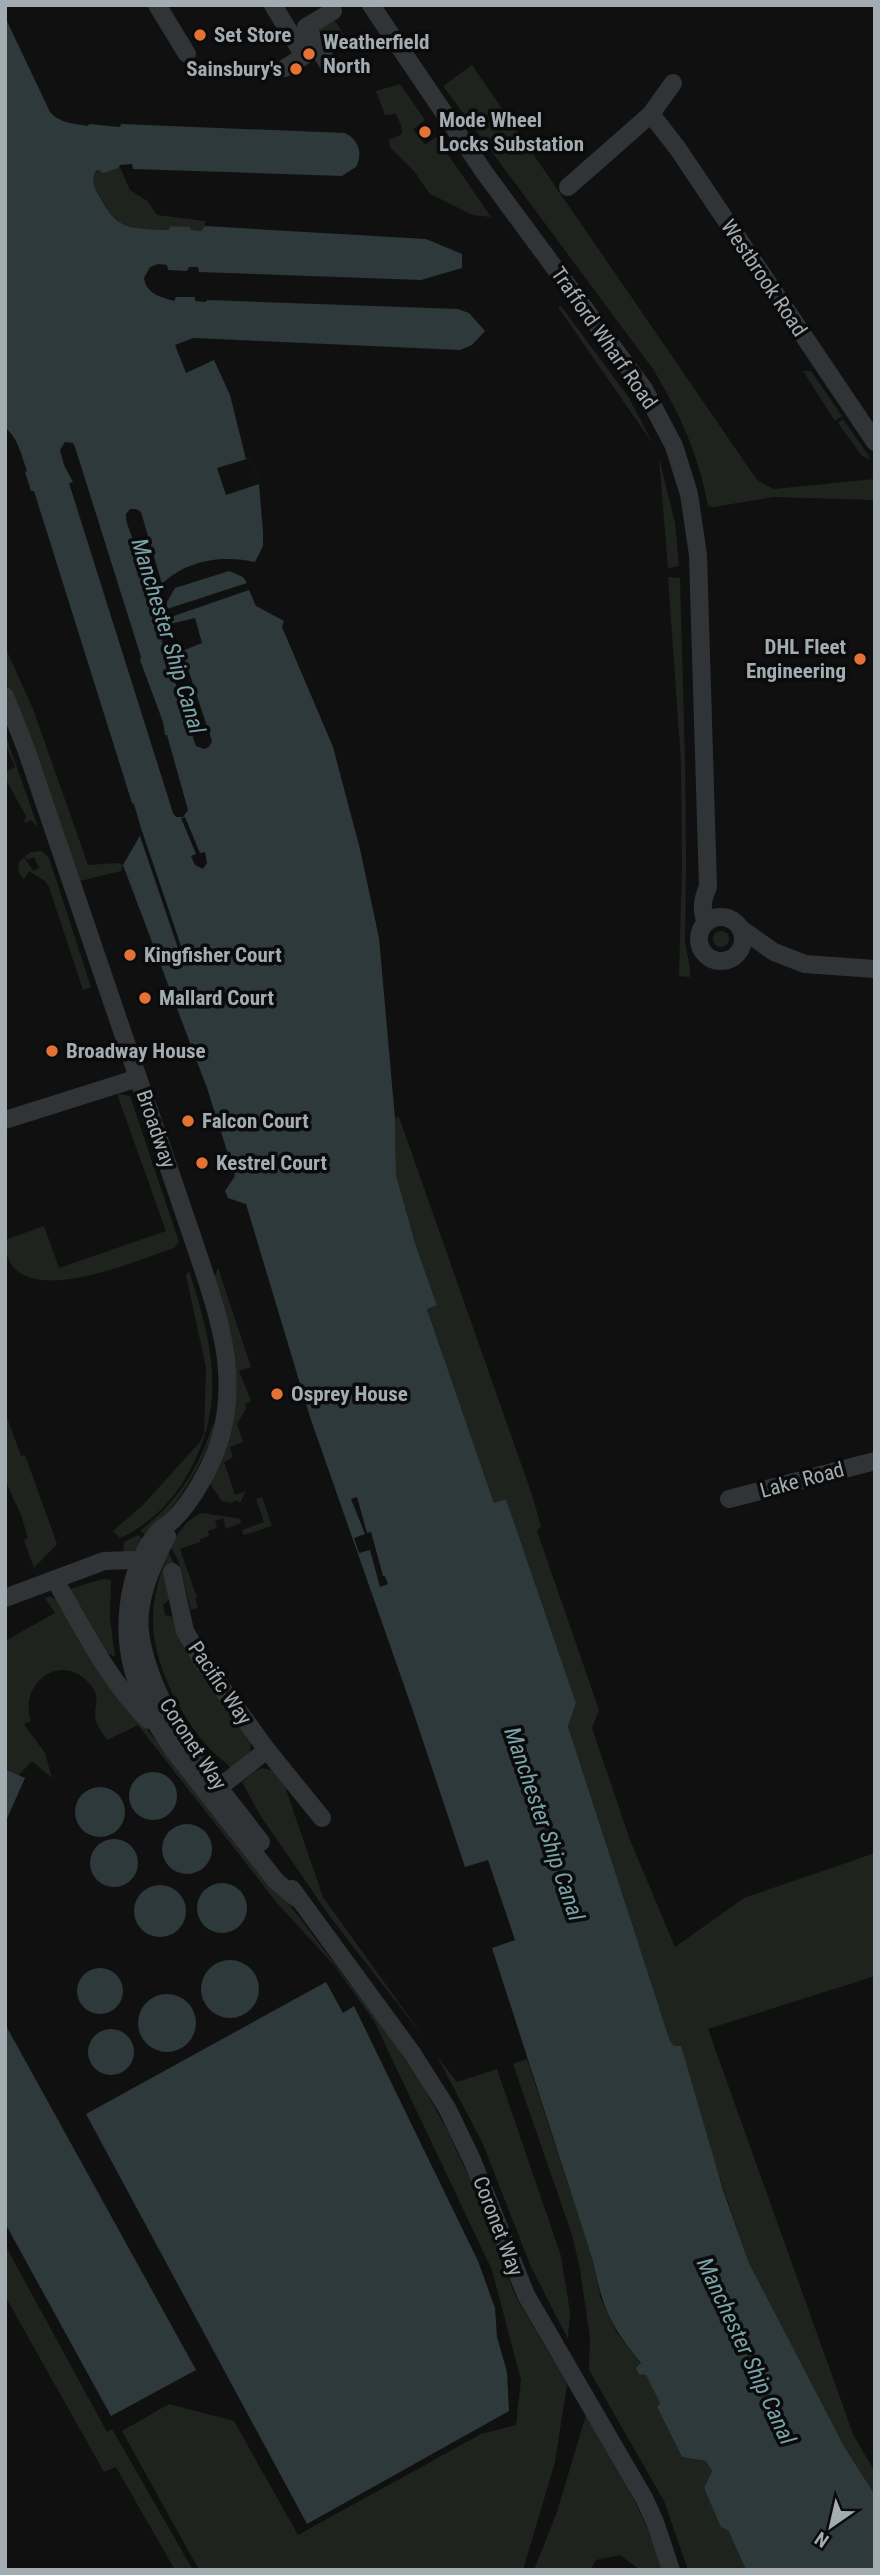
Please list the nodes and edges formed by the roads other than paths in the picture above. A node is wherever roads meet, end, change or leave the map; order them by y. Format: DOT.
graph roads {
  1 [pos="157,5"];
  2 [pos="273,5"];
  3 [pos="371,5"];
  4 [pos="333,10"];
  5 [pos="187,54"];
  6 [pos="328,64"];
  7 [pos="285,68"];
  8 [pos="673,83"];
  9 [pos="651,114"];
  10 [pos="568,187"];
  11 [pos="875,442"];
  12 [pos="5,696"];
  13 [pos="708,887"];
  14 [pos="706,923"];
  15 [pos="733,923"];
  16 [pos="774,952"];
  17 [pos="736,954"];
  18 [pos="875,969"];
  19 [pos="138,1078"];
  20 [pos="5,1120"];
  21 [pos="875,1461"];
  22 [pos="729,1499"];
  23 [pos="172,1521"];
  24 [pos="146,1564"];
  25 [pos="172,1572"];
  26 [pos="55,1580"];
  27 [pos="5,1598"];
  28 [pos="140,1638"];
  29 [pos="130,1661"];
  30 [pos="103,1662"];
  31 [pos="160,1731"];
  32 [pos="267,1751"];
  33 [pos="215,1791"];
  34 [pos="322,1818"];
  35 [pos="671,2570"];
  1 -- 5 [label="street"];
  2 -- 7 [label="street"];
  3 -- 13 [label="street, Trafford Wharf Road"];
  4 -- 6 [label="street"];
  8 -- 9 [label="street"];
  9 -- 10 [label="street"];
  9 -- 11 [label="street, Westbrook Road"];
  12 -- 19 [label="street, Broadway"];
  13 -- 14 [label="street, Trafford Wharf Road"];
  13 -- 15 [label="street, Trafford Wharf Road"];
  14 -- 15 [label="street"];
  14 -- 17 [label="street"];
  15 -- 16 [label="street"];
  15 -- 17 [label="street"];
  16 -- 17 [label="street"];
  16 -- 18 [label="street"];
  19 -- 20 [label="street"];
  19 -- 23 [label="street, Broadway"];
  21 -- 22 [label="street, Lake Road"];
  23 -- 24 [label="street, Coronet Way"];
  24 -- 26 [label="street"];
  24 -- 28 [label="street, Coronet Way"];
  24 -- 29 [label="street, Coronet Way"];
  25 -- 32 [label="street, Pacific Way"];
  26 -- 27 [label="street"];
  26 -- 30 [label="street"];
  28 -- 29 [label="street"];
  28 -- 33 [label="street, Coronet Way"];
  29 -- 30 [label="street"];
  29 -- 31 [label="street, Coronet Way"];
  30 -- 31 [label="street"];
  31 -- 33 [label="street, Coronet Way"];
  32 -- 33 [label="street"];
  32 -- 34 [label="street, Pacific Way"];
  33 -- 35 [label="street, Coronet Way"];
}
